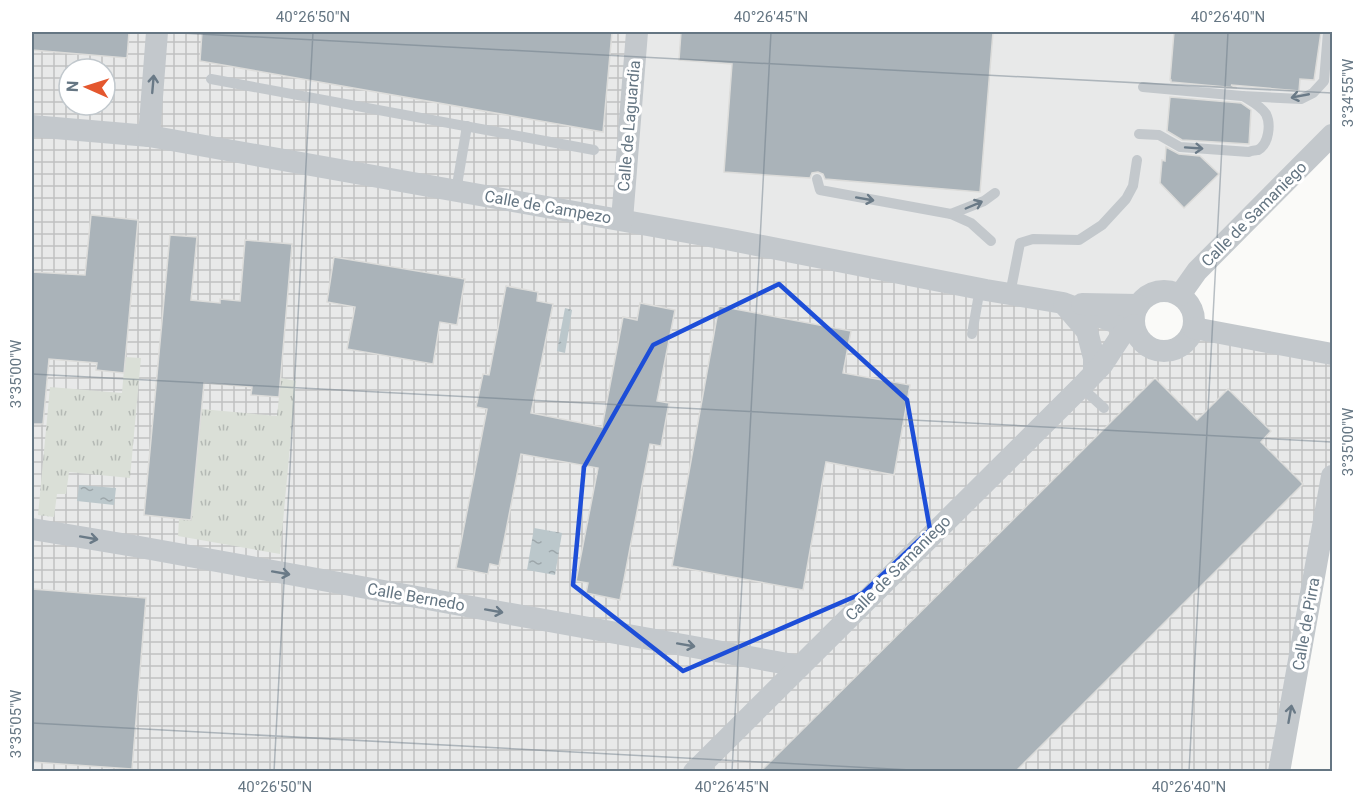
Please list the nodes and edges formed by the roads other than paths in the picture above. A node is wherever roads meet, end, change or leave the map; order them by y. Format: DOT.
graph roads {
  1 [pos="157,32"];
  2 [pos="637,32"];
  3 [pos="1328,32"];
  4 [pos="211,79"];
  5 [pos="1143,87"];
  6 [pos="1242,96"];
  7 [pos="32,126"];
  8 [pos="467,126"];
  9 [pos="1139,134"];
  10 [pos="1332,135"];
  11 [pos="149,136"];
  12 [pos="594,150"];
  13 [pos="1137,160"];
  14 [pos="817,179"];
  15 [pos="456,192"];
  16 [pos="995,193"];
  17 [pos="951,214"];
  18 [pos="622,219"];
  19 [pos="991,241"];
  20 [pos="980,288"];
  21 [pos="1011,294"];
  22 [pos="1180,295"];
  23 [pos="1063,303"];
  24 [pos="1137,324"];
  25 [pos="1194,328"];
  26 [pos="972,334"];
  27 [pos="1332,354"];
  28 [pos="1092,375"];
  29 [pos="1104,408"];
  30 [pos="1332,476"];
  31 [pos="32,529"];
  32 [pos="799,666"];
  33 [pos="694,771"];
  34 [pos="1279,771"];
  11 -- 1 [label="street, one-way"];
  2 -- 18 [label="street, Calle de Laguardia"];
  3 -- 6 [label="lane, one-way"];
  4 -- 8 [label="lane"];
  5 -- 6 [label="lane"];
  9 -- 6 [label="lane, one-way"];
  7 -- 11 [label="street, Calle de Campezo"];
  8 -- 12 [label="lane"];
  8 -- 15 [label="lane"];
  10 -- 22 [label="street, Calle de Samaniego"];
  11 -- 15 [label="street, Calle de Campezo"];
  13 -- 21 [label="lane"];
  14 -- 17 [label="lane, one-way"];
  15 -- 18 [label="street, Calle de Campezo"];
  17 -- 16 [label="lane, one-way"];
  17 -- 19 [label="lane"];
  18 -- 20 [label="street, Calle de Campezo"];
  20 -- 21 [label="street, Calle de Campezo"];
  20 -- 26 [label="lane"];
  21 -- 23 [label="street, Calle de Campezo"];
  22 -- 24 [label="street"];
  22 -- 25 [label="street"];
  23 -- 24 [label="street, Calle de Campezo"];
  23 -- 28 [label="street"];
  24 -- 25 [label="street"];
  24 -- 28 [label="street, Calle de Samaniego"];
  25 -- 27 [label="street"];
  28 -- 29 [label="lane"];
  28 -- 32 [label="street, Calle de Samaniego"];
  34 -- 30 [label="street, Calle de Pirra, one-way"];
  31 -- 32 [label="street, Calle Bernedo, one-way"];
  32 -- 33 [label="street, Calle de Samaniego"];
}
